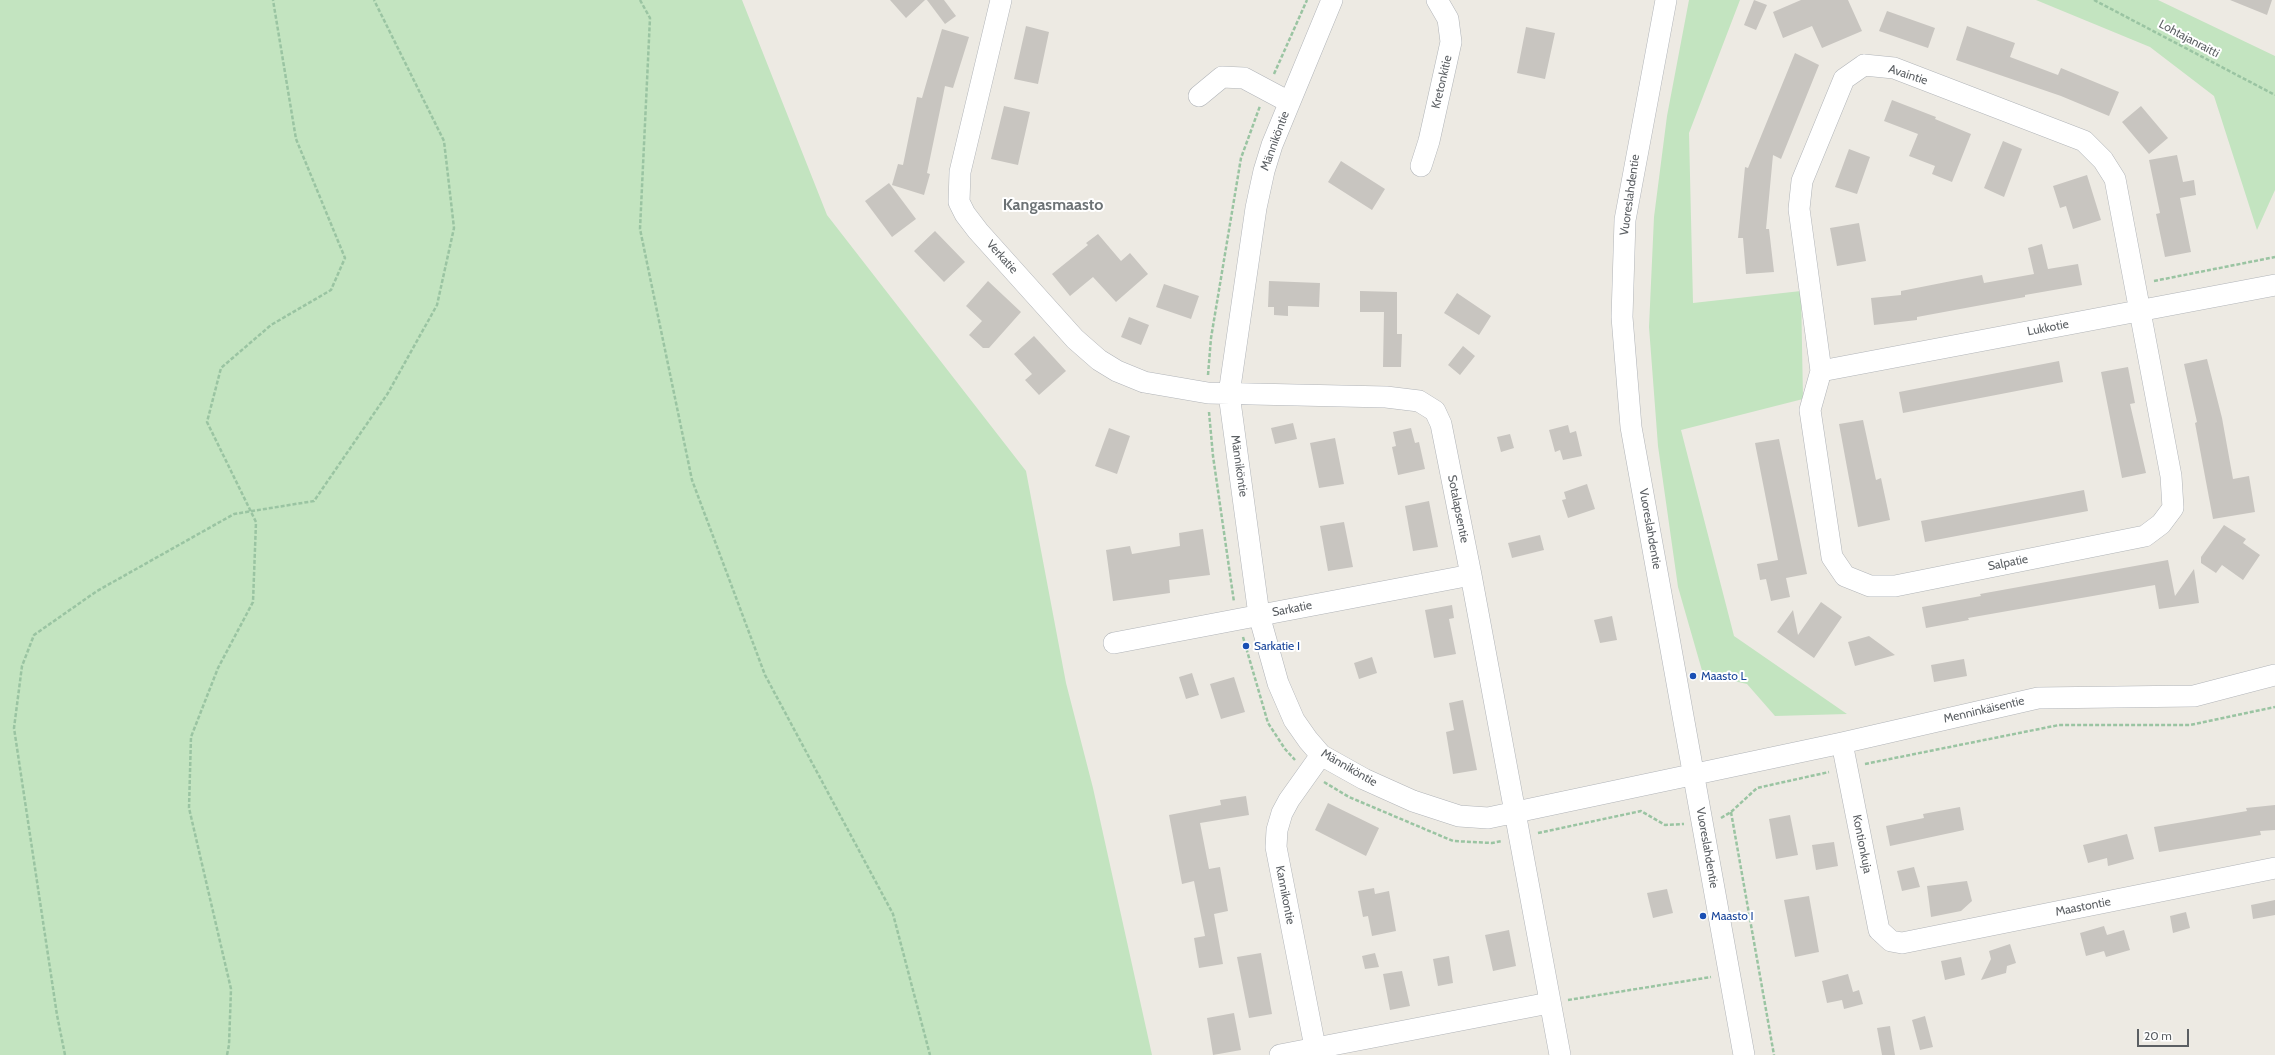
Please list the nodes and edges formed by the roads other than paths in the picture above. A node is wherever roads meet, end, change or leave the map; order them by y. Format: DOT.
graph roads {
  1 [pos="1001,0"];
  2 [pos="1332,0"];
  3 [pos="1436,0"];
  4 [pos="1666,0"];
  5 [pos="1199,96"];
  6 [pos="1289,102"];
  7 [pos="1421,166"];
  8 [pos="2275,285"];
  9 [pos="2141,311"];
  10 [pos="1820,371"];
  11 [pos="1229,394"];
  12 [pos="1470,575"];
  13 [pos="1259,615"];
  14 [pos="1114,643"];
  15 [pos="2275,675"];
  16 [pos="1842,743"];
  17 [pos="1321,755"];
  18 [pos="1695,773"];
  19 [pos="1515,813"];
  20 [pos="2275,868"];
  21 [pos="1891,942"];
  22 [pos="1549,1003"];
  23 [pos="1316,1047"];
  24 [pos="1280,1055"];
  25 [pos="1560,1055"];
  26 [pos="1744,1055"];
  1 -- 11 [label="street, Verkatie"];
  2 -- 6 [label="street, Männiköntie"];
  3 -- 7 [label="street, Kretonkitie"];
  4 -- 18 [label="street, Vuoreslahdentie"];
  5 -- 6 [label="street"];
  6 -- 11 [label="street, Männiköntie"];
  8 -- 9 [label="street, Lukkotie"];
  9 -- 10 [label="street, Lukkotie"];
  9 -- 10 [label="street, Avaintie"];
  9 -- 10 [label="street, Salpatie"];
  11 -- 12 [label="street, Sotalapsentie"];
  11 -- 13 [label="street, Männiköntie"];
  12 -- 13 [label="street, Sarkatie"];
  12 -- 19 [label="street, Sotalapsentie"];
  13 -- 14 [label="street, Sarkatie"];
  13 -- 17 [label="street, Männiköntie"];
  15 -- 16 [label="street, Menninkäisentie"];
  16 -- 18 [label="street, Menninkäisentie"];
  16 -- 21 [label="street, Kontionkuja"];
  17 -- 19 [label="street, Männiköntie"];
  17 -- 23 [label="street, Kannikontie"];
  18 -- 19 [label="street, Männiköntie"];
  18 -- 26 [label="street, Vuoreslahdentie"];
  19 -- 22 [label="street, Sotalapsentie"];
  20 -- 21 [label="street, Maastontie"];
  22 -- 23 [label="street"];
  22 -- 25 [label="street, Sotalapsentie"];
  23 -- 24 [label="street"];
}
